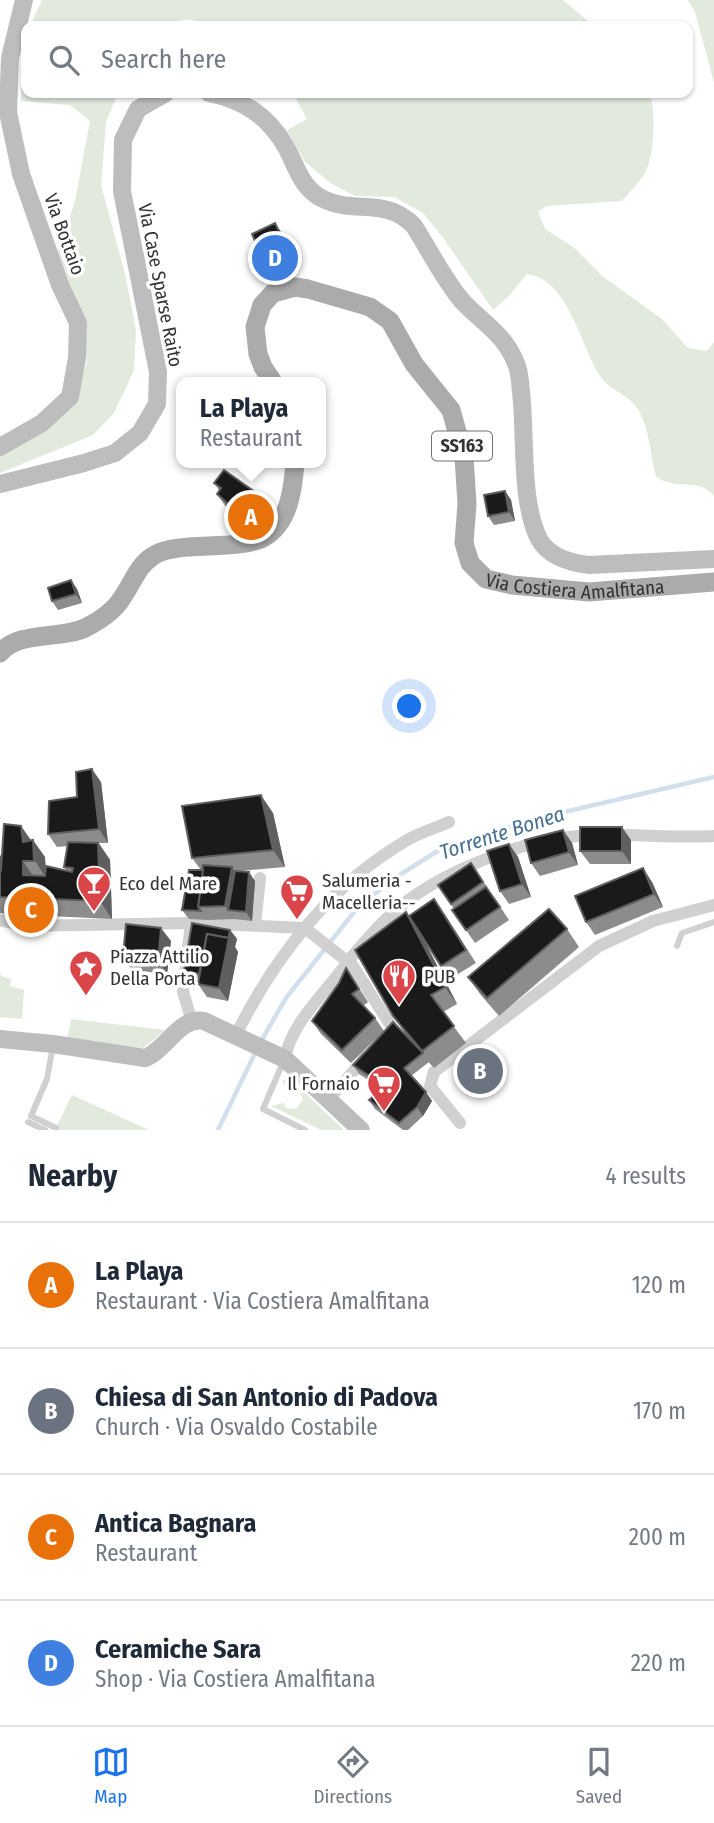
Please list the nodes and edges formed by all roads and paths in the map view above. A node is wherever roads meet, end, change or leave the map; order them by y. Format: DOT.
graph roads {
  1 [pos="24,0"];
  2 [pos="157,98"];
  3 [pos="226,98"];
  4 [pos="270,377"];
  5 [pos="0,447"];
  6 [pos="294,468"];
  7 [pos="0,484"];
  8 [pos="714,559"];
  9 [pos="714,582"];
  10 [pos="0,653"];
  11 [pos="449,822"];
  12 [pos="714,836"];
  13 [pos="260,878"];
  14 [pos="714,905"];
  15 [pos="0,919"];
  16 [pos="714,922"];
  17 [pos="191,923"];
  18 [pos="255,925"];
  19 [pos="305,928"];
  20 [pos="677,946"];
  21 [pos="349,961"];
  22 [pos="192,1021"];
  23 [pos="236,1035"];
  24 [pos="0,1039"];
  25 [pos="383,1039"];
  26 [pos="53,1044"];
  27 [pos="409,1046"];
  28 [pos="285,1059"];
  29 [pos="329,1099"];
  30 [pos="29,1119"];
  31 [pos="460,1123"];
  32 [pos="56,1128"];
  33 [pos="45,1130"];
  34 [pos="305,1130"];
  35 [pos="361,1130"];
  1 -- 5 [label="street, Via Bottaio"];
  2 -- 7 [label="street, Via Case Sparse Raito"];
  3 -- 8 [label="street"];
  4 -- 9 [label="main road, Via Costiera Amalfitana / SS163"];
  6 -- 10 [label="main road"];
  11 -- 19 [label="street"];
  12 -- 21 [label="street"];
  13 -- 18 [label="street"];
  14 -- 31 [label="street"];
  15 -- 17 [label="street"];
  16 -- 20 [label="lane"];
  17 -- 18 [label="street"];
  17 -- 22 [label="street"];
  18 -- 19 [label="street"];
  19 -- 21 [label="street"];
  19 -- 23 [label="street"];
  21 -- 25 [label="street"];
  21 -- 28 [label="street"];
  22 -- 23 [label="street"];
  22 -- 26 [label="street"];
  23 -- 28 [label="street"];
  24 -- 26 [label="street"];
  25 -- 27 [label="street"];
  25 -- 29 [label="street"];
  26 -- 30 [label="lane"];
  28 -- 29 [label="street"];
  28 -- 34 [label="lane"];
  29 -- 35 [label="street"];
  30 -- 32 [label="lane"];
  30 -- 33 [label="lane"];
}
